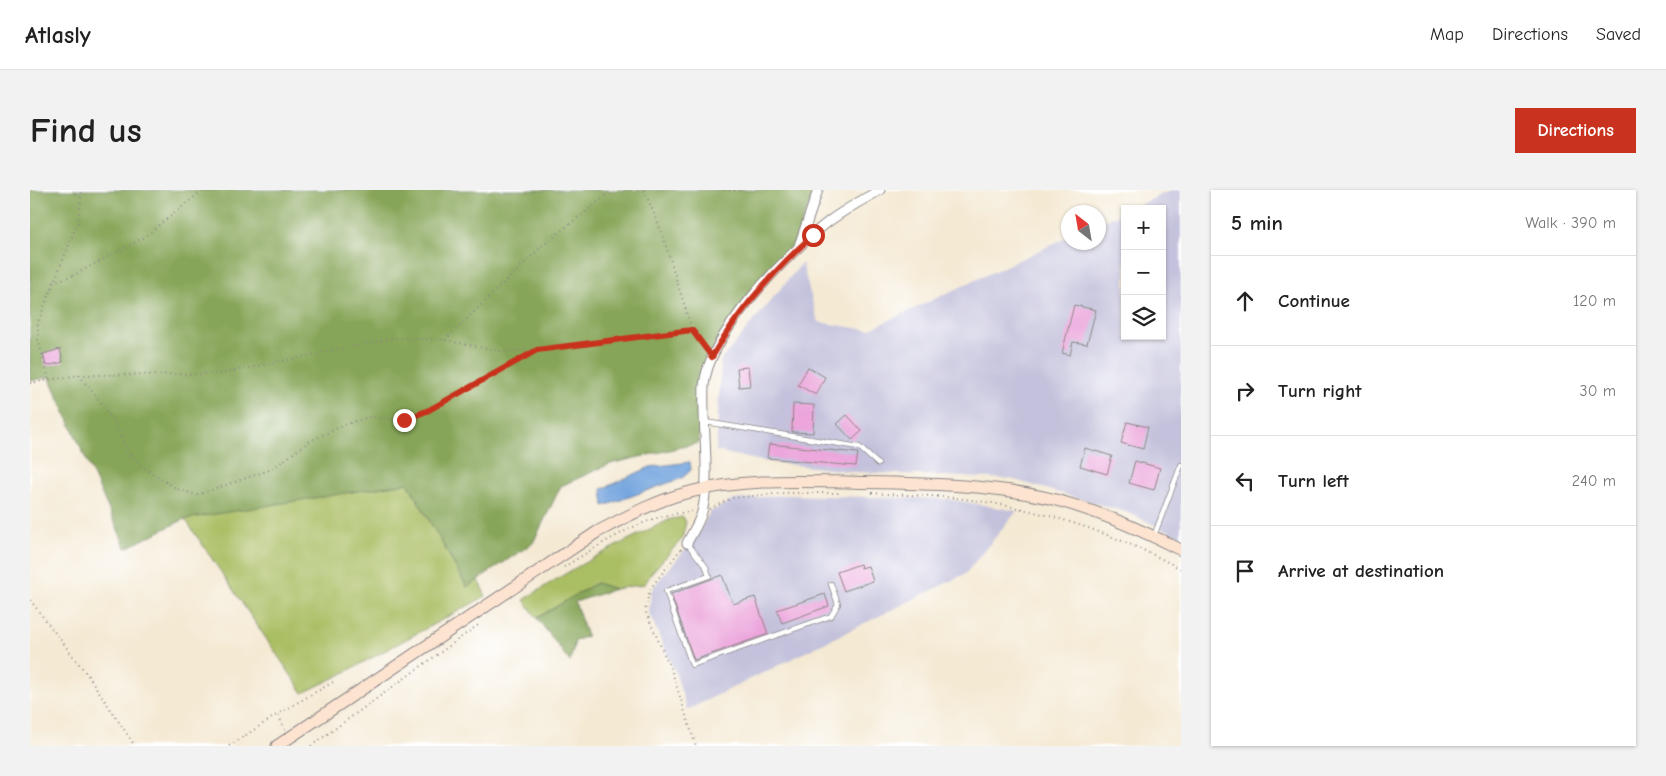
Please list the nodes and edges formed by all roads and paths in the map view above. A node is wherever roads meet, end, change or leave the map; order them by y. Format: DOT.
graph roads {
  1 [pos="82,190"];
  2 [pos="203,190"];
  3 [pos="612,190"];
  4 [pos="644,190"];
  5 [pos="724,190"];
  6 [pos="740,190"];
  7 [pos="818,190"];
  8 [pos="880,190"];
  9 [pos="798,249"];
  10 [pos="53,282"];
  11 [pos="692,330"];
  12 [pos="444,340"];
  13 [pos="537,350"];
  14 [pos="712,357"];
  15 [pos="79,375"];
  16 [pos="49,379"];
  17 [pos="30,383"];
  18 [pos="704,421"];
  19 [pos="878,464"];
  20 [pos="1181,465"];
  21 [pos="706,488"];
  22 [pos="847,493"];
  23 [pos="866,493"];
  24 [pos="702,512"];
  25 [pos="1154,536"];
  26 [pos="687,542"];
  27 [pos="1181,550"];
  28 [pos="564,567"];
  29 [pos="1181,569"];
  30 [pos="831,584"];
  31 [pos="30,600"];
  32 [pos="481,623"];
  33 [pos="333,682"];
  34 [pos="278,714"];
  35 [pos="289,739"];
  36 [pos="136,746"];
  37 [pos="229,746"];
  38 [pos="277,746"];
  39 [pos="311,746"];
  40 [pos="696,746"];
  1 -- 10 [label="path"];
  2 -- 10 [label="path"];
  3 -- 12 [label="path"];
  4 -- 11 [label="path"];
  5 -- 6 [label="path"];
  7 -- 9 [label="street"];
  8 -- 9 [label="street"];
  9 -- 14 [label="street"];
  10 -- 16 [label="path"];
  11 -- 13 [label="path"];
  11 -- 14 [label="path"];
  12 -- 13 [label="path"];
  12 -- 15 [label="path"];
  13 -- 15 [label="path"];
  14 -- 18 [label="street"];
  15 -- 16 [label="path"];
  16 -- 17 [label="path"];
  18 -- 19 [label="lane"];
  18 -- 21 [label="street"];
  20 -- 25 [label="lane"];
  21 -- 24 [label="street"];
  21 -- 25 [label="main road"];
  21 -- 35 [label="main road"];
  22 -- 24 [label="path"];
  23 -- 29 [label="path"];
  24 -- 26 [label="street"];
  24 -- 28 [label="path"];
  25 -- 27 [label="main road"];
  26 -- 30 [label="lane"];
  26 -- 40 [label="path"];
  31 -- 36 [label="path"];
  32 -- 39 [label="path"];
  33 -- 34 [label="path"];
  34 -- 35 [label="path"];
  34 -- 37 [label="path"];
  35 -- 38 [label="main road"];
}
